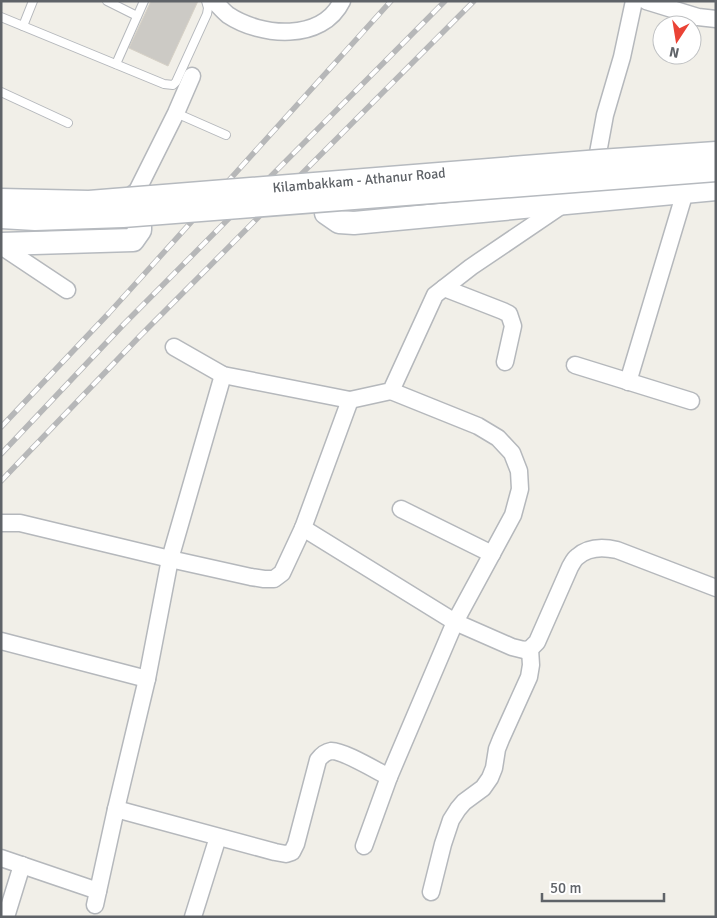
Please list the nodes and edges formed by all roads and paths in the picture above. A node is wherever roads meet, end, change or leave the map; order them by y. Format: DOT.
graph roads {
  1 [pos="33,1"];
  2 [pos="107,1"];
  3 [pos="144,1"];
  4 [pos="206,1"];
  5 [pos="214,1"];
  6 [pos="342,1"];
  7 [pos="634,1"];
  8 [pos="646,1"];
  9 [pos="137,16"];
  10 [pos="1,17"];
  11 [pos="716,18"];
  12 [pos="23,26"];
  13 [pos="116,64"];
  14 [pos="192,76"];
  15 [pos="1,92"];
  16 [pos="176,113"];
  17 [pos="68,123"];
  18 [pos="226,135"];
  19 [pos="716,142"];
  20 [pos="598,153"];
  21 [pos="716,153"];
  22 [pos="716,170"];
  23 [pos="1,189"];
  24 [pos="716,189"];
  25 [pos="685,192"];
  26 [pos="135,195"];
  27 [pos="1,200"];
  28 [pos="566,203"];
  29 [pos="1,217"];
  30 [pos="1,245"];
  31 [pos="444,288"];
  32 [pos="67,290"];
  33 [pos="174,347"];
  34 [pos="505,362"];
  35 [pos="576,365"];
  36 [pos="223,375"];
  37 [pos="628,382"];
  38 [pos="391,391"];
  39 [pos="350,400"];
  40 [pos="692,401"];
  41 [pos="401,509"];
  42 [pos="1,523"];
  43 [pos="303,528"];
  44 [pos="492,554"];
  45 [pos="170,559"];
  46 [pos="716,588"];
  47 [pos="455,622"];
  48 [pos="1,641"];
  49 [pos="530,649"];
  50 [pos="147,679"];
  51 [pos="389,777"];
  52 [pos="116,809"];
  53 [pos="218,837"];
  54 [pos="364,846"];
  55 [pos="1,858"];
  56 [pos="22,865"];
  57 [pos="432,892"];
  58 [pos="6,917"];
  59 [pos="193,917"];
  1 -- 12 [label="lane"];
  2 -- 9 [label="lane"];
  3 -- 9 [label="lane"];
  4 -- 13 [label="lane"];
  5 -- 6 [label="street"];
  7 -- 20 [label="street"];
  8 -- 11 [label="street"];
  9 -- 13 [label="lane"];
  10 -- 12 [label="lane"];
  12 -- 13 [label="lane"];
  14 -- 16 [label="street"];
  15 -- 17 [label="lane"];
  16 -- 18 [label="lane"];
  16 -- 26 [label="street"];
  19 -- 20 [label="street"];
  20 -- 28 [label="street"];
  20 -- 28 [label="street"];
  21 -- 27 [label="street, Kilambakkam - Athanur Road, bridge"];
  22 -- 29 [label="street, Kilambakkam - Athanur Road, bridge"];
  23 -- 26 [label="street"];
  24 -- 25 [label="street"];
  25 -- 28 [label="street"];
  25 -- 37 [label="street"];
  26 -- 30 [label="street"];
  28 -- 31 [label="street"];
  30 -- 32 [label="street"];
  31 -- 34 [label="street"];
  31 -- 38 [label="street"];
  33 -- 36 [label="street"];
  35 -- 37 [label="street"];
  36 -- 39 [label="street"];
  36 -- 45 [label="street"];
  37 -- 40 [label="street"];
  38 -- 39 [label="street"];
  38 -- 44 [label="street"];
  39 -- 43 [label="street"];
  41 -- 44 [label="street"];
  42 -- 45 [label="street"];
  43 -- 45 [label="street"];
  43 -- 47 [label="street"];
  44 -- 47 [label="street"];
  45 -- 50 [label="street"];
  46 -- 49 [label="street"];
  47 -- 49 [label="street"];
  47 -- 51 [label="street"];
  48 -- 50 [label="street"];
  49 -- 57 [label="street"];
  50 -- 52 [label="street"];
  51 -- 53 [label="street"];
  51 -- 54 [label="street"];
  52 -- 53 [label="street"];
  52 -- 56 [label="street"];
  53 -- 59 [label="street"];
  55 -- 56 [label="street"];
  56 -- 58 [label="street"];
}
